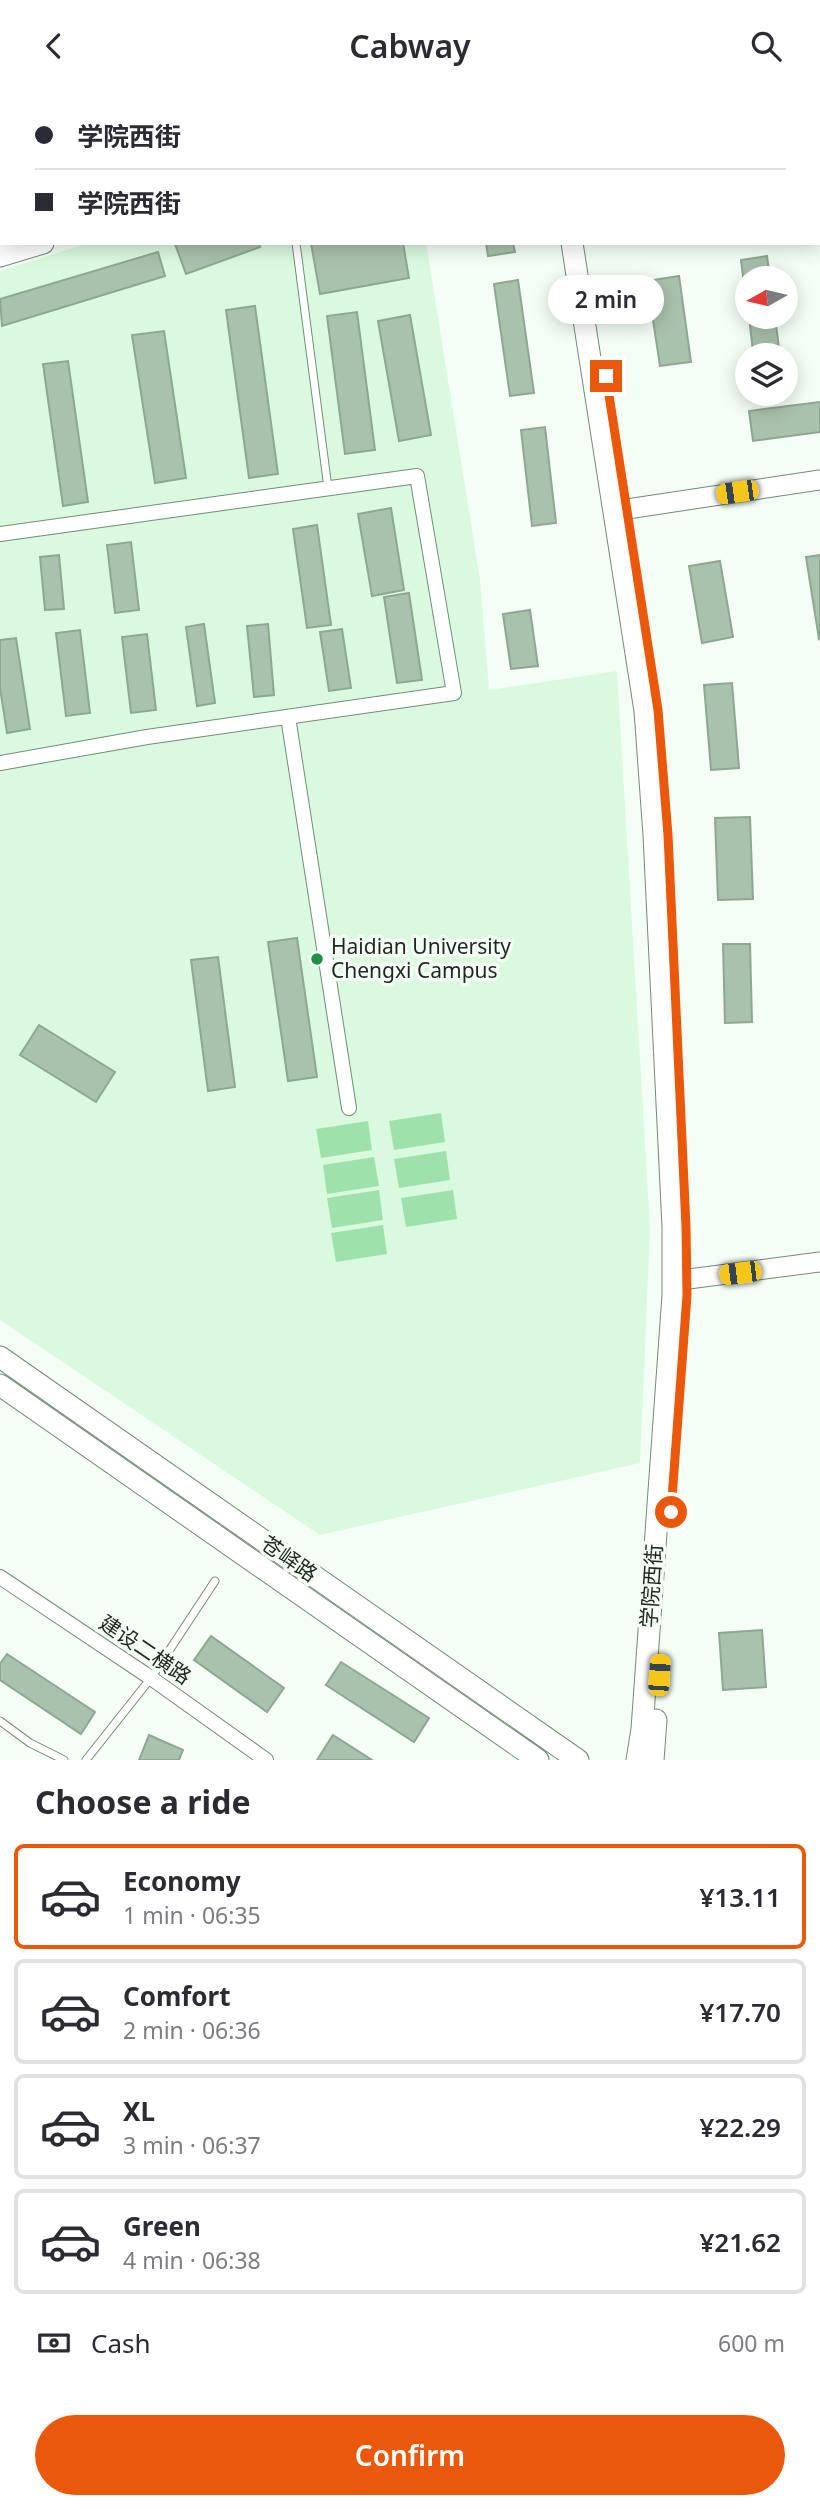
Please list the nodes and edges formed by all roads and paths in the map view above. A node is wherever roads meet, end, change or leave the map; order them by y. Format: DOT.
graph roads {
  1 [pos="36,245"];
  2 [pos="296,245"];
  3 [pos="572,245"];
  4 [pos="585,245"];
  5 [pos="0,256"];
  6 [pos="820,480"];
  7 [pos="328,489"];
  8 [pos="620,510"];
  9 [pos="0,534"];
  10 [pos="288,717"];
  11 [pos="0,763"];
  12 [pos="349,1108"];
  13 [pos="820,1262"];
  14 [pos="680,1281"];
  15 [pos="0,1357"];
  16 [pos="0,1385"];
  17 [pos="0,1577"];
  18 [pos="215,1581"];
  19 [pos="151,1678"];
  20 [pos="0,1721"];
  21 [pos="64,1760"];
  22 [pos="86,1760"];
  23 [pos="266,1760"];
  24 [pos="538,1760"];
  25 [pos="578,1760"];
  26 [pos="637,1760"];
  27 [pos="653,1760"];
  1 -- 5 [label="main road"];
  2 -- 7 [label="lane"];
  3 -- 8 [label="main road, 学院西街"];
  4 -- 8 [label="main road, 学院西街"];
  6 -- 8 [label="street"];
  7 -- 9 [label="street"];
  7 -- 10 [label="street"];
  8 -- 14 [label="main road, 学院西街"];
  10 -- 11 [label="street"];
  10 -- 12 [label="street"];
  13 -- 14 [label="street"];
  14 -- 26 [label="main road, 学院西街"];
  14 -- 27 [label="main road, 学院西街"];
  15 -- 25 [label="main road, 苍峄路"];
  16 -- 24 [label="main road, 苍峄路"];
  17 -- 19 [label="street, 建设二横路"];
  18 -- 19 [label="lane"];
  19 -- 22 [label="lane"];
  19 -- 23 [label="street, 建设二横路"];
  20 -- 21 [label="lane"];
}
